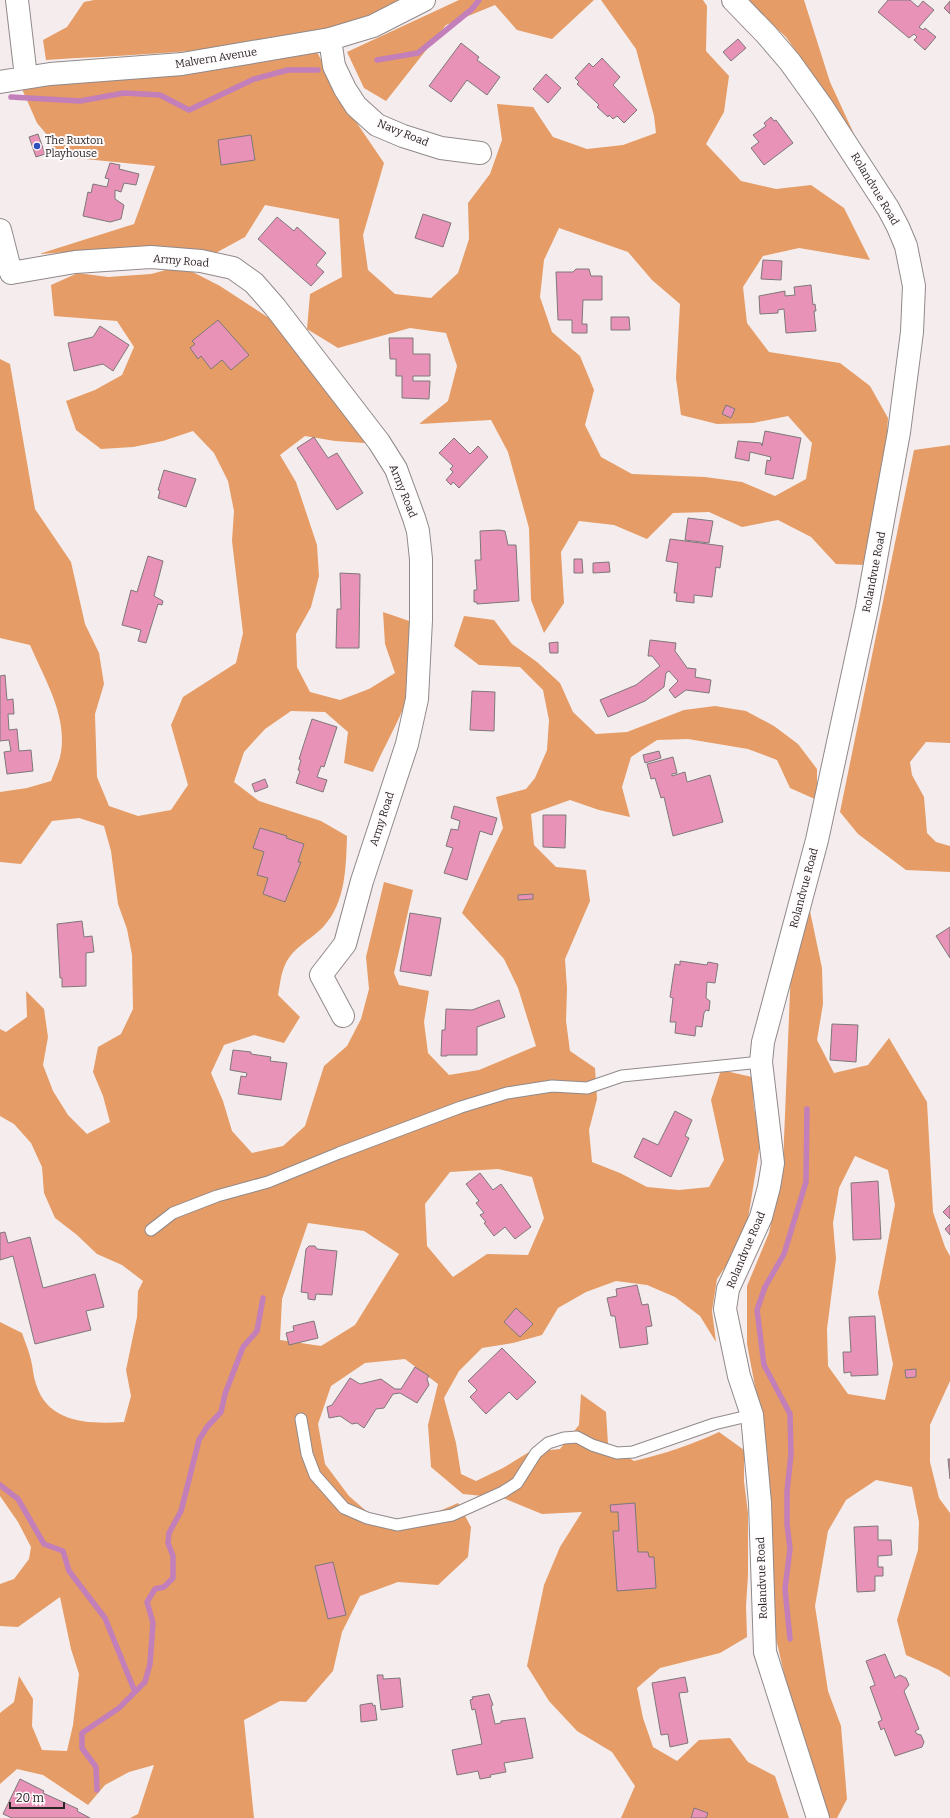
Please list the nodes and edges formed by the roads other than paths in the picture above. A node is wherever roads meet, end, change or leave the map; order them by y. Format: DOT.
graph roads {
  1 [pos="17,0"];
  2 [pos="424,0"];
  3 [pos="733,0"];
  4 [pos="330,39"];
  5 [pos="26,77"];
  6 [pos="0,82"];
  7 [pos="480,153"];
  8 [pos="0,230"];
  9 [pos="344,1016"];
  10 [pos="761,1062"];
  11 [pos="150,1230"];
  12 [pos="752,1415"];
  13 [pos="301,1420"];
  14 [pos="818,1818"];
  1 -- 5 [label="street"];
  2 -- 4 [label="street, Malvern Avenue"];
  3 -- 10 [label="street, Rolandvue Road"];
  4 -- 5 [label="street, Malvern Avenue"];
  4 -- 7 [label="street, Navy Road"];
  5 -- 6 [label="street, Malvern Avenue"];
  8 -- 9 [label="street, Army Road"];
  10 -- 11 [label="lane"];
  10 -- 12 [label="street, Rolandvue Road"];
  12 -- 13 [label="lane"];
  12 -- 14 [label="street, Rolandvue Road"];
}
